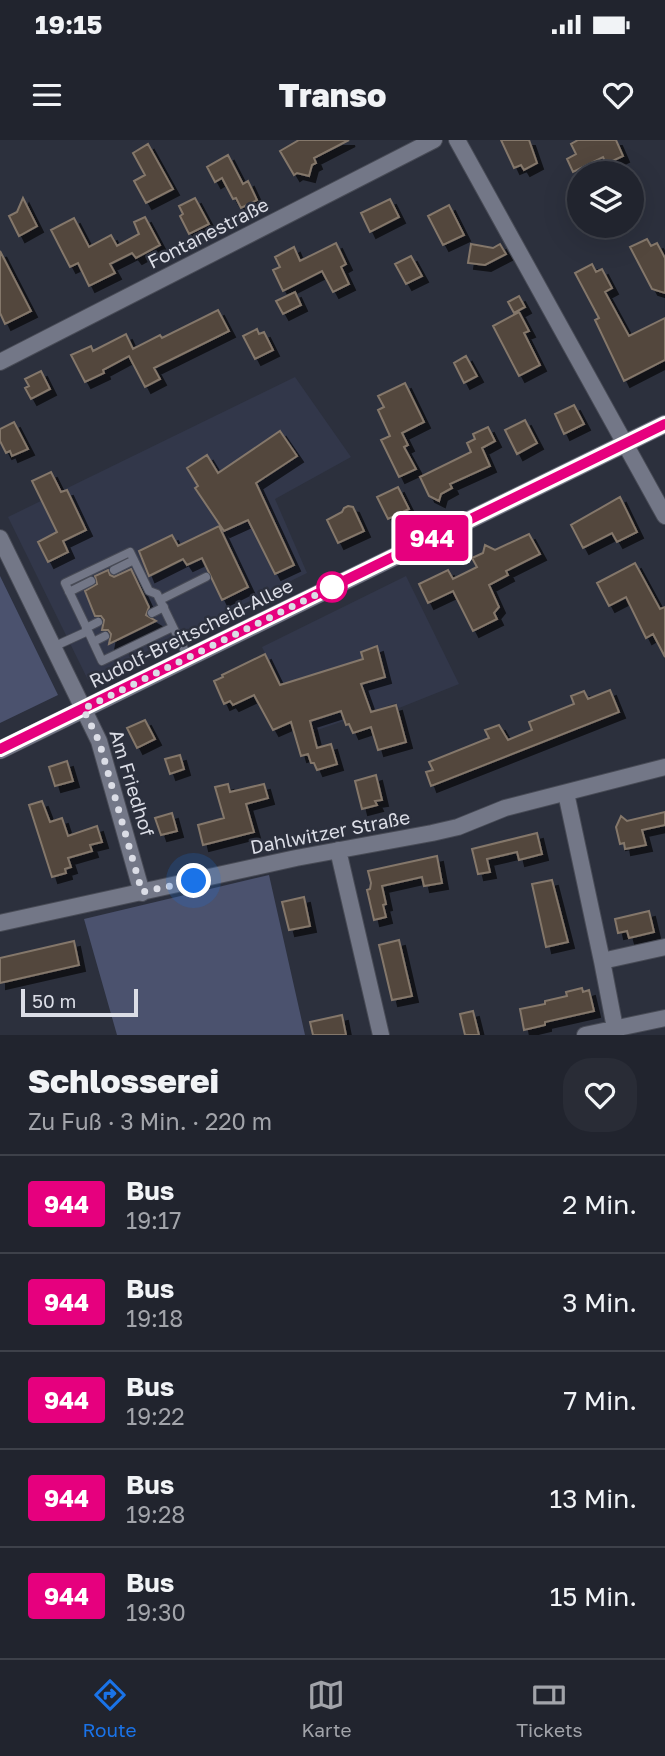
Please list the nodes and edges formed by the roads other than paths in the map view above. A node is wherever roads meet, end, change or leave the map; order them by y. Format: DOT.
graph roads {
  1 [pos="434,140"];
  2 [pos="457,140"];
  3 [pos="0,362"];
  4 [pos="665,424"];
  5 [pos="626,443"];
  6 [pos="665,516"];
  7 [pos="0,538"];
  8 [pos="134,560"];
  9 [pos="114,570"];
  10 [pos="206,578"];
  11 [pos="91,581"];
  12 [pos="69,592"];
  13 [pos="145,600"];
  14 [pos="160,600"];
  15 [pos="152,613"];
  16 [pos="98,622"];
  17 [pos="173,627"];
  18 [pos="87,629"];
  19 [pos="105,636"];
  20 [pos="93,642"];
  21 [pos="53,647"];
  22 [pos="188,657"];
  23 [pos="83,709"];
  24 [pos="0,750"];
  25 [pos="665,767"];
  26 [pos="566,793"];
  27 [pos="338,850"];
  28 [pos="142,892"];
  29 [pos="0,923"];
  30 [pos="665,947"];
  31 [pos="602,961"];
  32 [pos="665,1018"];
  33 [pos="615,1028"];
  34 [pos="381,1035"];
  35 [pos="585,1035"];
  1 -- 3 [label="street, Fontanestraße"];
  2 -- 5 [label="street"];
  4 -- 5 [label="street, Rudolf-Breitscheid-Allee"];
  5 -- 6 [label="street"];
  5 -- 22 [label="street, Rudolf-Breitscheid-Allee"];
  7 -- 21 [label="street, Am Friedhof"];
  8 -- 9 [label="lane"];
  8 -- 12 [label="lane"];
  8 -- 14 [label="lane"];
  10 -- 14 [label="lane"];
  11 -- 12 [label="lane"];
  12 -- 18 [label="lane"];
  13 -- 14 [label="lane"];
  14 -- 15 [label="lane"];
  14 -- 17 [label="lane"];
  16 -- 18 [label="lane"];
  17 -- 20 [label="lane"];
  17 -- 22 [label="lane"];
  18 -- 20 [label="lane"];
  18 -- 21 [label="lane"];
  19 -- 20 [label="lane"];
  21 -- 23 [label="street, Am Friedhof"];
  22 -- 23 [label="street, Rudolf-Breitscheid-Allee"];
  23 -- 24 [label="street, Rudolf-Breitscheid-Allee"];
  23 -- 28 [label="street, Am Friedhof"];
  25 -- 26 [label="street, Dahlwitzer Straße"];
  26 -- 27 [label="street, Dahlwitzer Straße"];
  26 -- 31 [label="street"];
  27 -- 28 [label="street, Dahlwitzer Straße"];
  27 -- 34 [label="street"];
  28 -- 29 [label="street, Dahlwitzer Straße"];
  30 -- 31 [label="street"];
  31 -- 33 [label="street"];
  32 -- 33 [label="street"];
  33 -- 35 [label="street"];
}
